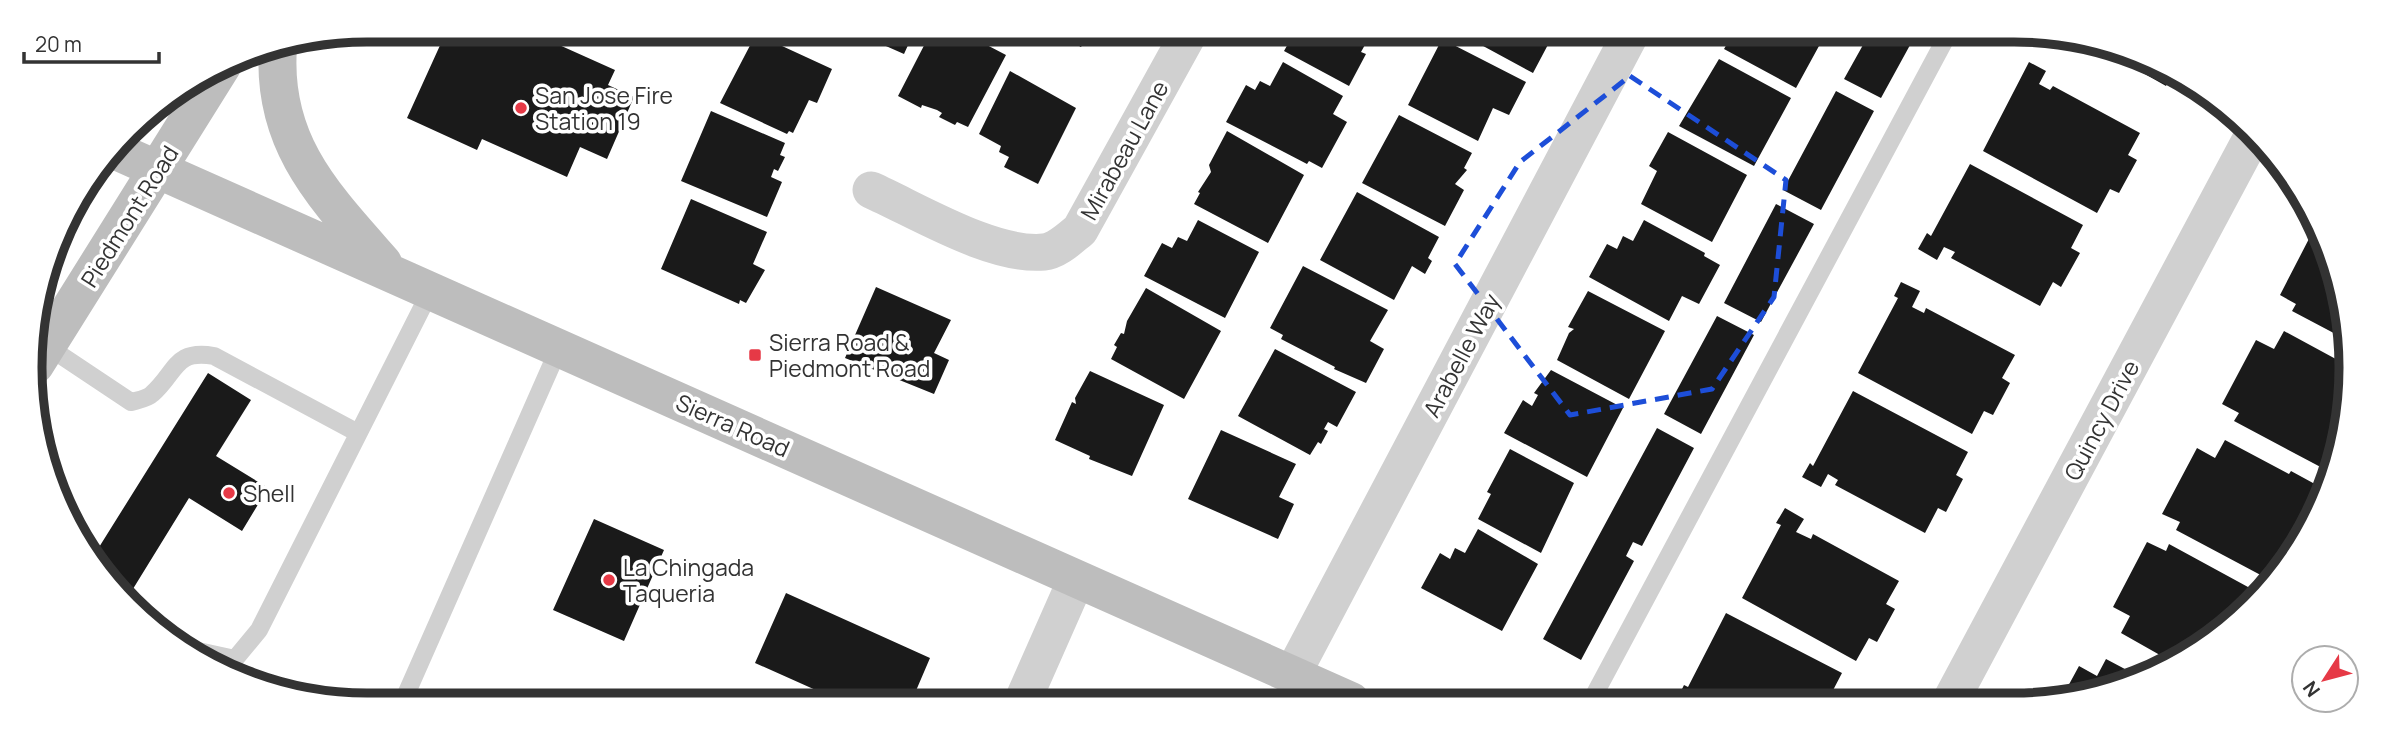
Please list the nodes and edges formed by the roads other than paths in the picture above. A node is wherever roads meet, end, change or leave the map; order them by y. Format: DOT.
graph roads {
  1 [pos="1184,42"];
  2 [pos="1626,42"];
  3 [pos="1944,42"];
  4 [pos="277,55"];
  5 [pos="212,82"];
  6 [pos="2249,143"];
  7 [pos="122,154"];
  8 [pos="158,171"];
  9 [pos="871,190"];
  10 [pos="391,272"];
  11 [pos="431,290"];
  12 [pos="559,348"];
  13 [pos="43,352"];
  14 [pos="43,356"];
  15 [pos="358,433"];
  16 [pos="1076,580"];
  17 [pos="217,655"];
  18 [pos="1292,675"];
  19 [pos="407,693"];
  20 [pos="1026,693"];
  21 [pos="1332,693"];
  22 [pos="1595,693"];
  23 [pos="1955,693"];
  1 -- 9 [label="street, Mirabeau Lane"];
  2 -- 18 [label="street, Arabelle Way"];
  3 -- 22 [label="lane"];
  4 -- 10 [label="street"];
  5 -- 8 [label="street, Piedmont Road"];
  6 -- 23 [label="street, Quincy Drive"];
  7 -- 8 [label="street, Sierra Road"];
  8 -- 10 [label="street, Sierra Road"];
  8 -- 13 [label="street, Piedmont Road"];
  10 -- 11 [label="street, Sierra Road"];
  11 -- 12 [label="street, Sierra Road"];
  11 -- 15 [label="lane"];
  12 -- 16 [label="street, Sierra Road"];
  12 -- 19 [label="lane"];
  14 -- 15 [label="lane"];
  15 -- 17 [label="lane"];
  16 -- 18 [label="street, Sierra Road"];
  16 -- 20 [label="street"];
  18 -- 21 [label="street, Sierra Road"];
}
